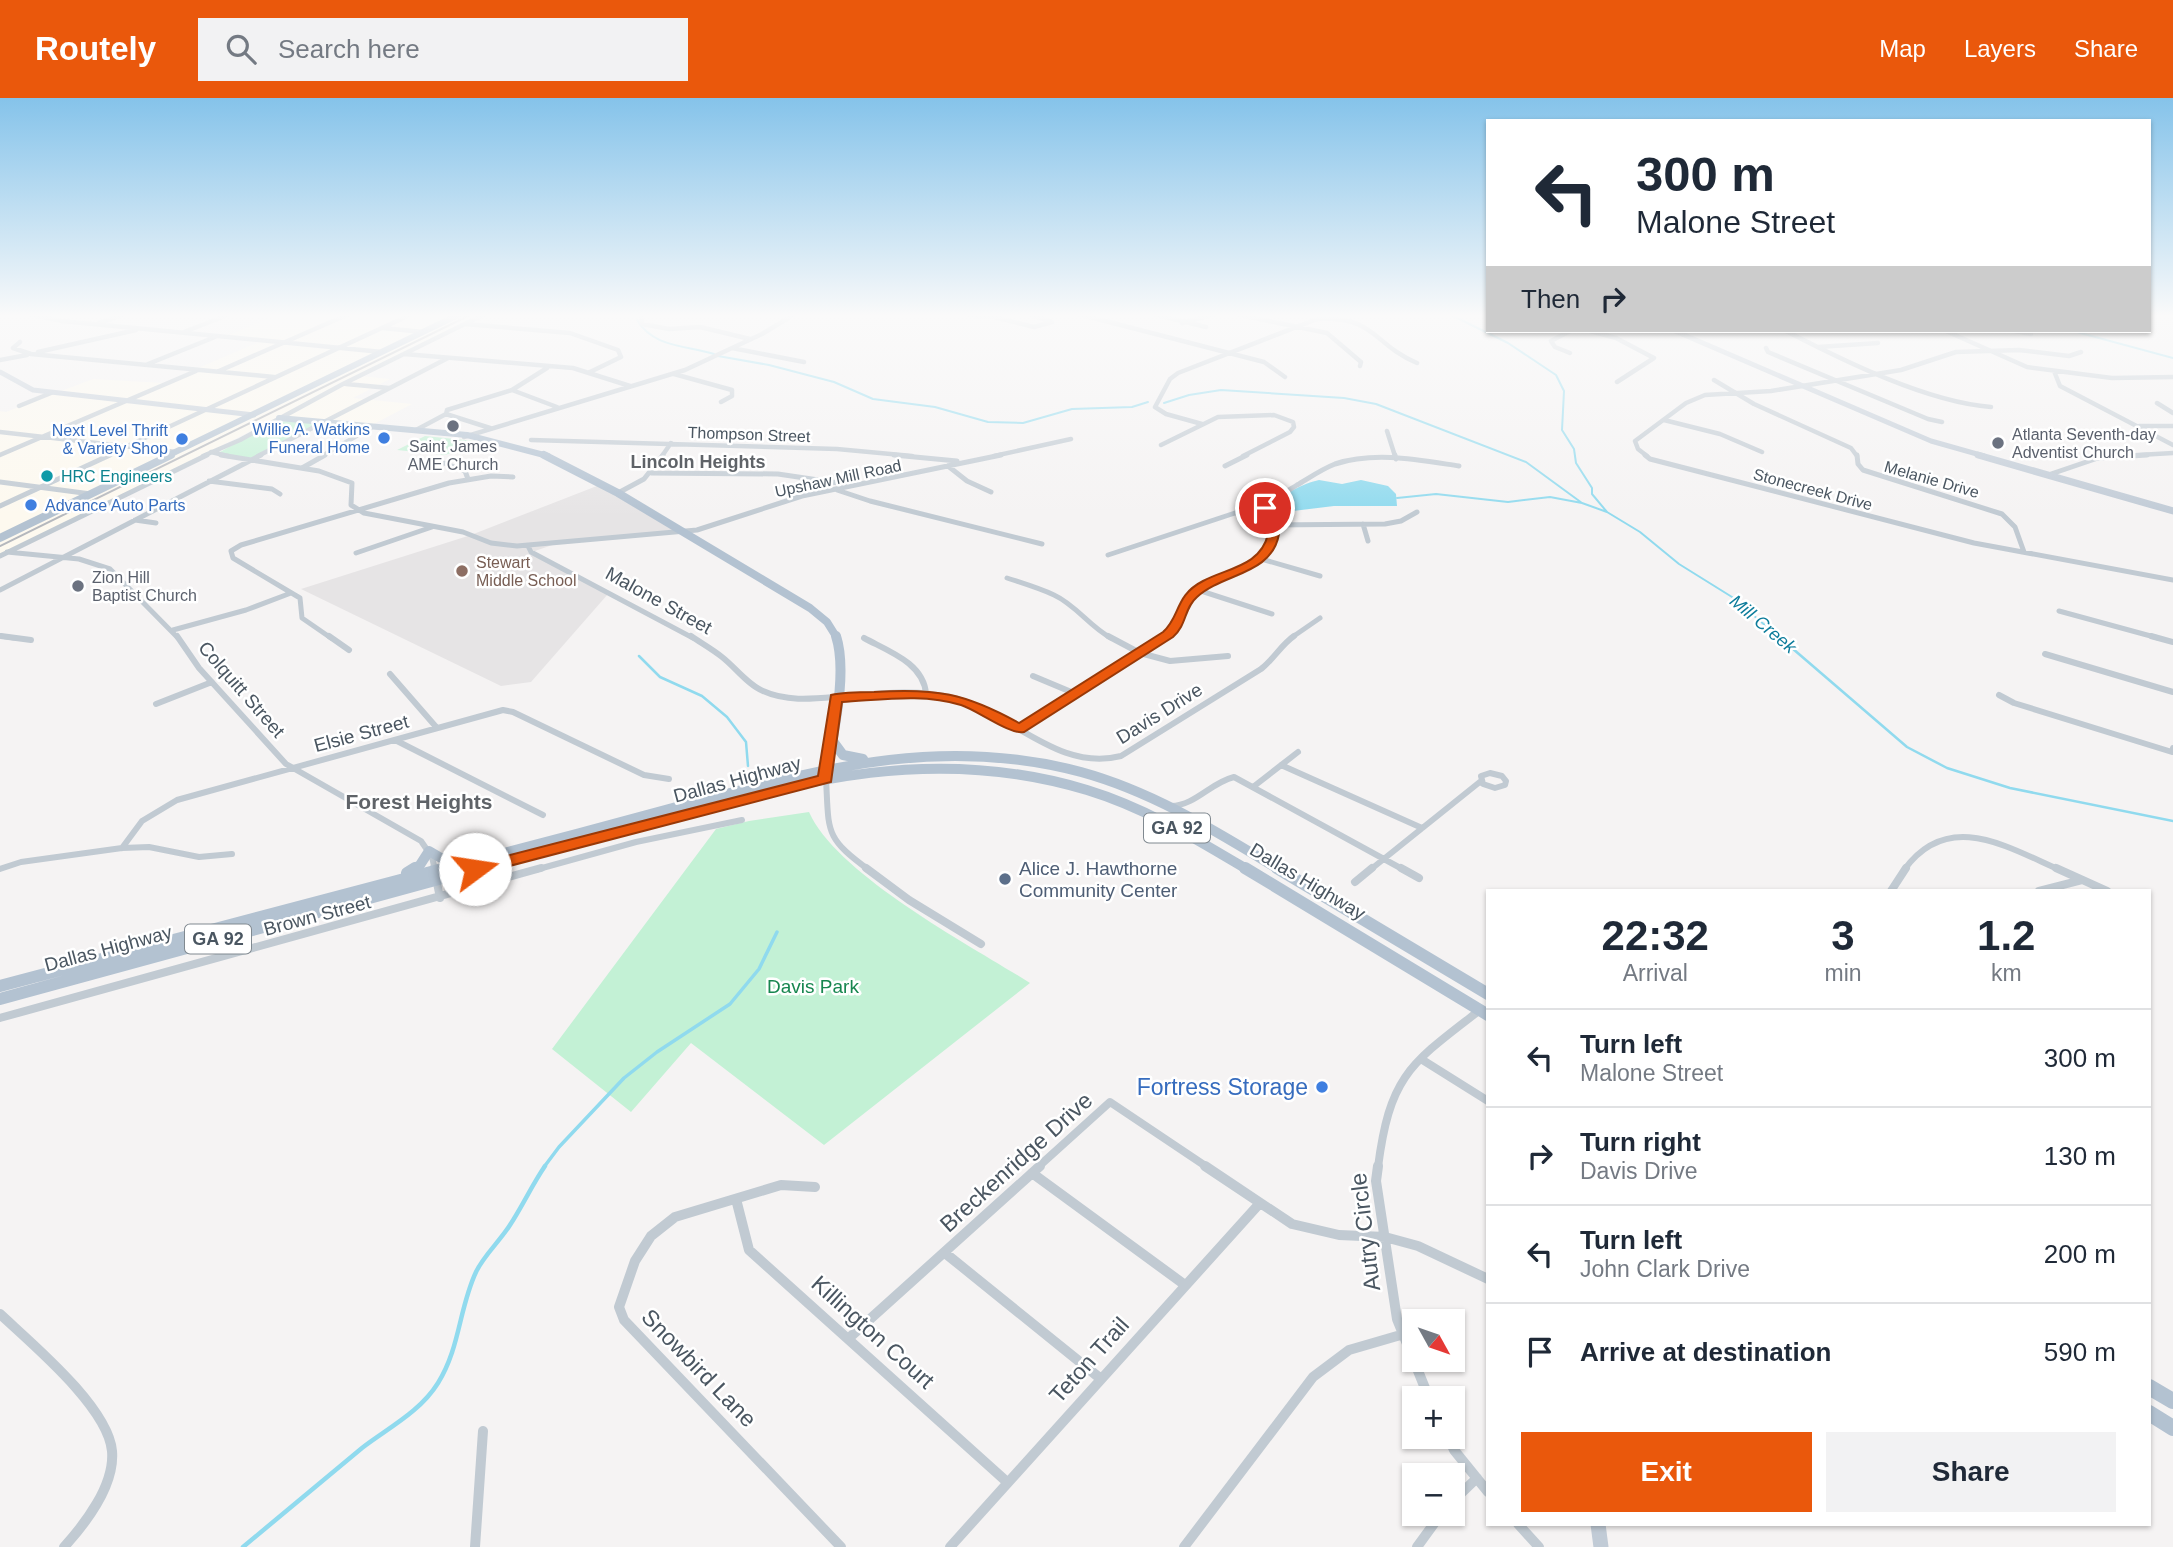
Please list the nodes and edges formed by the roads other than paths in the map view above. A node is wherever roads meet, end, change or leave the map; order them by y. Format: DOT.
graph roads {
  1 [pos="16,382"];
  2 [pos="171,382"];
  3 [pos="265,382"];
  4 [pos="321,382"];
  5 [pos="348,382"];
  6 [pos="402,382"];
  7 [pos="525,382"];
  8 [pos="618,382"];
  9 [pos="646,382"];
  10 [pos="701,382"];
  11 [pos="1168,382"];
  12 [pos="1717,382"];
  13 [pos="1795,382"];
  14 [pos="1823,382"];
  15 [pos="1837,382"];
  16 [pos="1900,382"];
  17 [pos="2058,382"];
  18 [pos="343,384"];
  19 [pos="1803,385"];
  20 [pos="631,386"];
  21 [pos="390,388"];
  22 [pos="512,390"];
  23 [pos="51,393"];
  24 [pos="1738,394"];
  25 [pos="125,401"];
  26 [pos="721,402"];
  27 [pos="2157,403"];
  28 [pos="19,407"];
  29 [pos="557,407"];
  30 [pos="1991,407"];
  31 [pos="205,410"];
  32 [pos="2173,413"];
  33 [pos="446,414"];
  34 [pos="254,415"];
  35 [pos="289,416"];
  36 [pos="279,418"];
  37 [pos="1664,420"];
  38 [pos="324,422"];
  39 [pos="1942,422"];
  40 [pos="1202,424"];
  41 [pos="2138,426"];
  42 [pos="2173,426"];
  43 [pos="372,427"];
  44 [pos="383,428"];
  45 [pos="490,428"];
  46 [pos="416,430"];
  47 [pos="1387,431"];
  48 [pos="0,432"];
  49 [pos="465,436"];
  50 [pos="42,437"];
  51 [pos="1071,439"];
  52 [pos="531,440"];
  53 [pos="671,443"];
  54 [pos="1161,444"];
  55 [pos="2173,444"];
  56 [pos="127,447"];
  57 [pos="177,452"];
  58 [pos="211,452"];
  59 [pos="1762,452"];
  60 [pos="2173,453"];
  61 [pos="0,455"];
  62 [pos="1396,458"];
  63 [pos="250,461"];
  64 [pos="965,462"];
  65 [pos="444,463"];
  66 [pos="948,466"];
  67 [pos="1225,466"];
  68 [pos="1459,466"];
  69 [pos="301,468"];
  70 [pos="651,473"];
  71 [pos="2052,474"];
  72 [pos="513,477"];
  73 [pos="468,479"];
  74 [pos="209,481"];
  75 [pos="0,482"];
  76 [pos="853,485"];
  77 [pos="39,487"];
  78 [pos="836,489"];
  79 [pos="991,492"];
  80 [pos="618,493"];
  81 [pos="91,494"];
  82 [pos="280,494"];
  83 [pos="0,506"];
  84 [pos="360,510"];
  85 [pos="2173,511"];
  86 [pos="1264,512"];
  87 [pos="1416,512"];
  88 [pos="134,520"];
  89 [pos="156,523"];
  90 [pos="1363,524"];
  91 [pos="1267,525"];
  92 [pos="433,526"];
  93 [pos="678,530"];
  94 [pos="0,538"];
  95 [pos="1368,541"];
  96 [pos="1042,544"];
  97 [pos="528,546"];
  98 [pos="2024,552"];
  99 [pos="356,553"];
  100 [pos="3,554"];
  101 [pos="1108,555"];
  102 [pos="60,558"];
  103 [pos="1258,558"];
  104 [pos="1321,576"];
  105 [pos="1007,578"];
  106 [pos="2172,582"];
  107 [pos="0,590"];
  108 [pos="1198,590"];
  109 [pos="291,593"];
  110 [pos="2059,611"];
  111 [pos="1272,614"];
  112 [pos="1320,618"];
  113 [pos="173,630"];
  114 [pos="0,636"];
  115 [pos="864,638"];
  116 [pos="31,640"];
  117 [pos="2173,642"];
  118 [pos="349,650"];
  119 [pos="1140,653"];
  120 [pos="2045,654"];
  121 [pos="1228,656"];
  122 [pos="390,674"];
  123 [pos="1033,676"];
  124 [pos="212,682"];
  125 [pos="2173,692"];
  126 [pos="926,694"];
  127 [pos="1076,694"];
  128 [pos="2000,695"];
  129 [pos="836,698"];
  130 [pos="156,704"];
  131 [pos="438,728"];
  132 [pos="1019,729"];
  133 [pos="832,739"];
  134 [pos="395,740"];
  135 [pos="2172,750"];
  136 [pos="1298,752"];
  137 [pos="883,760"];
  138 [pos="1281,765"];
  139 [pos="290,768"];
  140 [pos="827,773"];
  141 [pos="669,779"];
  142 [pos="1481,781"];
  143 [pos="1253,787"];
  144 [pos="1189,804"];
  145 [pos="1166,805"];
  146 [pos="543,815"];
  147 [pos="1192,819"];
  148 [pos="742,820"];
  149 [pos="1422,828"];
  150 [pos="122,848"];
  151 [pos="511,850"];
  152 [pos="429,851"];
  153 [pos="232,854"];
  154 [pos="1384,859"];
  155 [pos="0,869"];
  156 [pos="436,874"];
  157 [pos="1419,878"];
  158 [pos="2083,879"];
  159 [pos="1355,881"];
  160 [pos="387,882"];
  161 [pos="1892,889"];
  162 [pos="2046,889"];
  163 [pos="2104,889"];
  164 [pos="440,898"];
  165 [pos="981,944"];
  166 [pos="0,986"];
  167 [pos="1486,993"];
  168 [pos="0,999"];
  169 [pos="1484,1012"];
  170 [pos="0,1018"];
  171 [pos="1421,1059"];
  172 [pos="1486,1100"];
  173 [pos="1032,1173"];
  174 [pos="815,1186"];
  175 [pos="736,1199"];
  176 [pos="1260,1203"];
  177 [pos="1385,1237"];
  178 [pos="945,1253"];
  179 [pos="1486,1278"];
  180 [pos="1185,1285"];
  181 [pos="0,1314"];
  182 [pos="1402,1330"];
  183 [pos="1402,1335"];
  184 [pos="849,1338"];
  185 [pos="1101,1379"];
  186 [pos="2151,1388"];
  187 [pos="2173,1401"];
  188 [pos="2151,1414"];
  189 [pos="2173,1428"];
  190 [pos="483,1431"];
  191 [pos="1454,1449"];
  192 [pos="1477,1478"];
  193 [pos="1007,1482"];
  194 [pos="1486,1489"];
  195 [pos="1465,1490"];
  196 [pos="1432,1526"];
  197 [pos="1520,1526"];
  198 [pos="1598,1526"];
  199 [pos="64,1547"];
  200 [pos="475,1547"];
  201 [pos="841,1547"];
  202 [pos="950,1547"];
  203 [pos="1184,1547"];
  204 [pos="1417,1547"];
  205 [pos="1539,1547"];
  206 [pos="1601,1547"];
  1 -- 23 [label="street"];
  2 -- 25 [label="street"];
  3 -- 31 [label="street"];
  4 -- 34 [label="main road"];
  5 -- 18 [label="street"];
  6 -- 21 [label="street"];
  7 -- 22 [label="street"];
  8 -- 20 [label="street"];
  9 -- 20 [label="street"];
  10 -- 26 [label="street"];
  11 -- 40 [label="street"];
  12 -- 24 [label="street, Melanie Drive"];
  13 -- 19 [label="street"];
  14 -- 19 [label="street, Stonecreek Drive"];
  15 -- 39 [label="street"];
  16 -- 30 [label="street"];
  17 -- 41 [label="street"];
  18 -- 21 [label="street"];
  18 -- 35 [label="street"];
  19 -- 24 [label="street, Stonecreek Drive"];
  19 -- 71 [label="street"];
  20 -- 29 [label="street"];
  21 -- 38 [label="street"];
  22 -- 29 [label="street"];
  22 -- 33 [label="street"];
  23 -- 25 [label="street"];
  23 -- 28 [label="street"];
  24 -- 37 [label="street, Stonecreek Drive"];
  24 -- 98 [label="street, Melanie Drive"];
  25 -- 31 [label="street"];
  25 -- 50 [label="street"];
  27 -- 32 [label="street"];
  29 -- 45 [label="street"];
  31 -- 34 [label="street"];
  31 -- 56 [label="street"];
  33 -- 45 [label="street"];
  33 -- 46 [label="street"];
  34 -- 57 [label="main road"];
  35 -- 36 [label="main road"];
  35 -- 38 [label="main road"];
  36 -- 58 [label="street"];
  37 -- 59 [label="street"];
  37 -- 98 [label="street, Stonecreek Drive"];
  38 -- 43 [label="main road"];
  38 -- 63 [label="street"];
  40 -- 54 [label="street"];
  40 -- 67 [label="street"];
  41 -- 42 [label="street"];
  41 -- 55 [label="street"];
  43 -- 44 [label="main road"];
  43 -- 69 [label="street"];
  44 -- 46 [label="main road"];
  44 -- 49 [label="main road"];
  45 -- 49 [label="street"];
  46 -- 49 [label="main road"];
  47 -- 62 [label="street"];
  48 -- 50 [label="street"];
  49 -- 80 [label="main road"];
  50 -- 56 [label="street"];
  50 -- 61 [label="street"];
  51 -- 64 [label="street, Upshaw Mill Road"];
  52 -- 53 [label="street, Thompson Street"];
  53 -- 64 [label="street, Thompson Street"];
  53 -- 70 [label="street"];
  56 -- 57 [label="street"];
  56 -- 77 [label="street"];
  57 -- 81 [label="main road"];
  58 -- 63 [label="street"];
  58 -- 100 [label="street"];
  60 -- 71 [label="street"];
  62 -- 68 [label="street"];
  62 -- 86 [label="street"];
  63 -- 69 [label="street"];
  63 -- 74 [label="street"];
  64 -- 66 [label="street, Upshaw Mill Road"];
  65 -- 73 [label="street"];
  66 -- 76 [label="street, Upshaw Mill Road"];
  66 -- 79 [label="street"];
  69 -- 84 [label="street"];
  70 -- 76 [label="street"];
  70 -- 80 [label="street"];
  71 -- 85 [label="street"];
  72 -- 73 [label="street"];
  73 -- 84 [label="street"];
  74 -- 82 [label="street"];
  74 -- 88 [label="street"];
  75 -- 77 [label="street"];
  76 -- 78 [label="street, Upshaw Mill Road"];
  77 -- 81 [label="street"];
  77 -- 83 [label="street"];
  78 -- 93 [label="street, Upshaw Mill Road"];
  78 -- 96 [label="street"];
  80 -- 93 [label="main road"];
  81 -- 94 [label="main road"];
  84 -- 92 [label="street, Malone Street"];
  84 -- 109 [label="street"];
  86 -- 91 [label="street"];
  86 -- 101 [label="street"];
  87 -- 90 [label="street"];
  88 -- 89 [label="street"];
  88 -- 102 [label="street"];
  90 -- 91 [label="street"];
  90 -- 95 [label="street"];
  91 -- 103 [label="street"];
  92 -- 97 [label="street, Malone Street"];
  92 -- 99 [label="street"];
  93 -- 97 [label="street, Upshaw Mill Road"];
  93 -- 129 [label="main road"];
  97 -- 129 [label="street, Malone Street"];
  98 -- 106 [label="street, Stonecreek Drive"];
  100 -- 102 [label="street, Colquitt Street"];
  102 -- 107 [label="street"];
  102 -- 113 [label="street, Colquitt Street"];
  103 -- 104 [label="street"];
  103 -- 108 [label="street"];
  105 -- 119 [label="street"];
  108 -- 111 [label="street"];
  108 -- 119 [label="street"];
  109 -- 113 [label="street"];
  109 -- 118 [label="street"];
  110 -- 117 [label="street"];
  112 -- 132 [label="street, Davis Drive"];
  113 -- 124 [label="street, Colquitt Street"];
  114 -- 116 [label="street"];
  115 -- 126 [label="street"];
  119 -- 121 [label="street"];
  119 -- 127 [label="street"];
  120 -- 125 [label="street"];
  122 -- 131 [label="street"];
  123 -- 127 [label="street"];
  124 -- 130 [label="street"];
  124 -- 139 [label="street, Colquitt Street"];
  126 -- 129 [label="street, Davis Drive"];
  126 -- 132 [label="street, Davis Drive"];
  127 -- 132 [label="street"];
  128 -- 135 [label="street"];
  129 -- 133 [label="main road"];
  131 -- 134 [label="street, Elsie Street"];
  131 -- 141 [label="street, Elsie Street"];
  133 -- 137 [label="main road"];
  133 -- 140 [label="main road"];
  134 -- 139 [label="street, Elsie Street"];
  134 -- 146 [label="street"];
  136 -- 138 [label="street"];
  137 -- 140 [label="main road, Dallas Highway / GA 92"];
  137 -- 145 [label="main road, Dallas Highway / GA 92"];
  138 -- 143 [label="street"];
  138 -- 149 [label="street"];
  139 -- 150 [label="street, Elsie Street"];
  139 -- 152 [label="street, Colquitt Street"];
  140 -- 151 [label="main road, Dallas Highway / GA 92"];
  140 -- 156 [label="main road, Dallas Highway / GA 92"];
  140 -- 165 [label="street"];
  140 -- 169 [label="main road, Dallas Highway / GA 92"];
  142 -- 149 [label="street"];
  143 -- 144 [label="street"];
  143 -- 154 [label="street"];
  144 -- 145 [label="street"];
  144 -- 147 [label="street"];
  145 -- 147 [label="main road, Dallas Highway / GA 92"];
  147 -- 167 [label="main road, Dallas Highway / GA 92"];
  148 -- 164 [label="street, Brown Street"];
  149 -- 154 [label="street"];
  150 -- 153 [label="street"];
  150 -- 155 [label="street"];
  151 -- 152 [label="main road"];
  151 -- 156 [label="main road, Dallas Highway / GA 92"];
  152 -- 156 [label="street"];
  152 -- 160 [label="main road"];
  154 -- 157 [label="street"];
  154 -- 159 [label="street"];
  156 -- 160 [label="main road, Dallas Highway / GA 92"];
  156 -- 164 [label="street"];
  156 -- 168 [label="main road, Dallas Highway / GA 92"];
  158 -- 161 [label="street"];
  158 -- 162 [label="street"];
  158 -- 163 [label="street"];
  160 -- 166 [label="main road, Dallas Highway / GA 92"];
  164 -- 170 [label="street, Brown Street"];
  169 -- 171 [label="street, Autry Circle"];
  171 -- 172 [label="street"];
  171 -- 177 [label="street, Autry Circle"];
  173 -- 176 [label="street, Breckenridge Drive"];
  173 -- 178 [label="street, Breckenridge Drive"];
  173 -- 180 [label="street"];
  174 -- 175 [label="street, Snowbird Lane"];
  175 -- 184 [label="street, Killington Court"];
  175 -- 201 [label="street, Snowbird Lane"];
  176 -- 177 [label="street, Breckenridge Drive"];
  176 -- 180 [label="street, Teton Trail"];
  177 -- 179 [label="street, Breckenridge Drive"];
  177 -- 182 [label="street, Autry Circle"];
  178 -- 184 [label="street, Breckenridge Drive"];
  178 -- 185 [label="street"];
  180 -- 185 [label="street, Teton Trail"];
  181 -- 199 [label="street"];
  183 -- 203 [label="street"];
  184 -- 193 [label="street, Killington Court"];
  185 -- 193 [label="street, Teton Trail"];
  186 -- 187 [label="main road"];
  188 -- 189 [label="main road"];
  190 -- 200 [label="street"];
  191 -- 192 [label="street"];
  192 -- 194 [label="street"];
  192 -- 195 [label="street"];
  193 -- 202 [label="street, Teton Trail"];
  196 -- 204 [label="street"];
  197 -- 205 [label="street"];
  198 -- 206 [label="street"];
}
